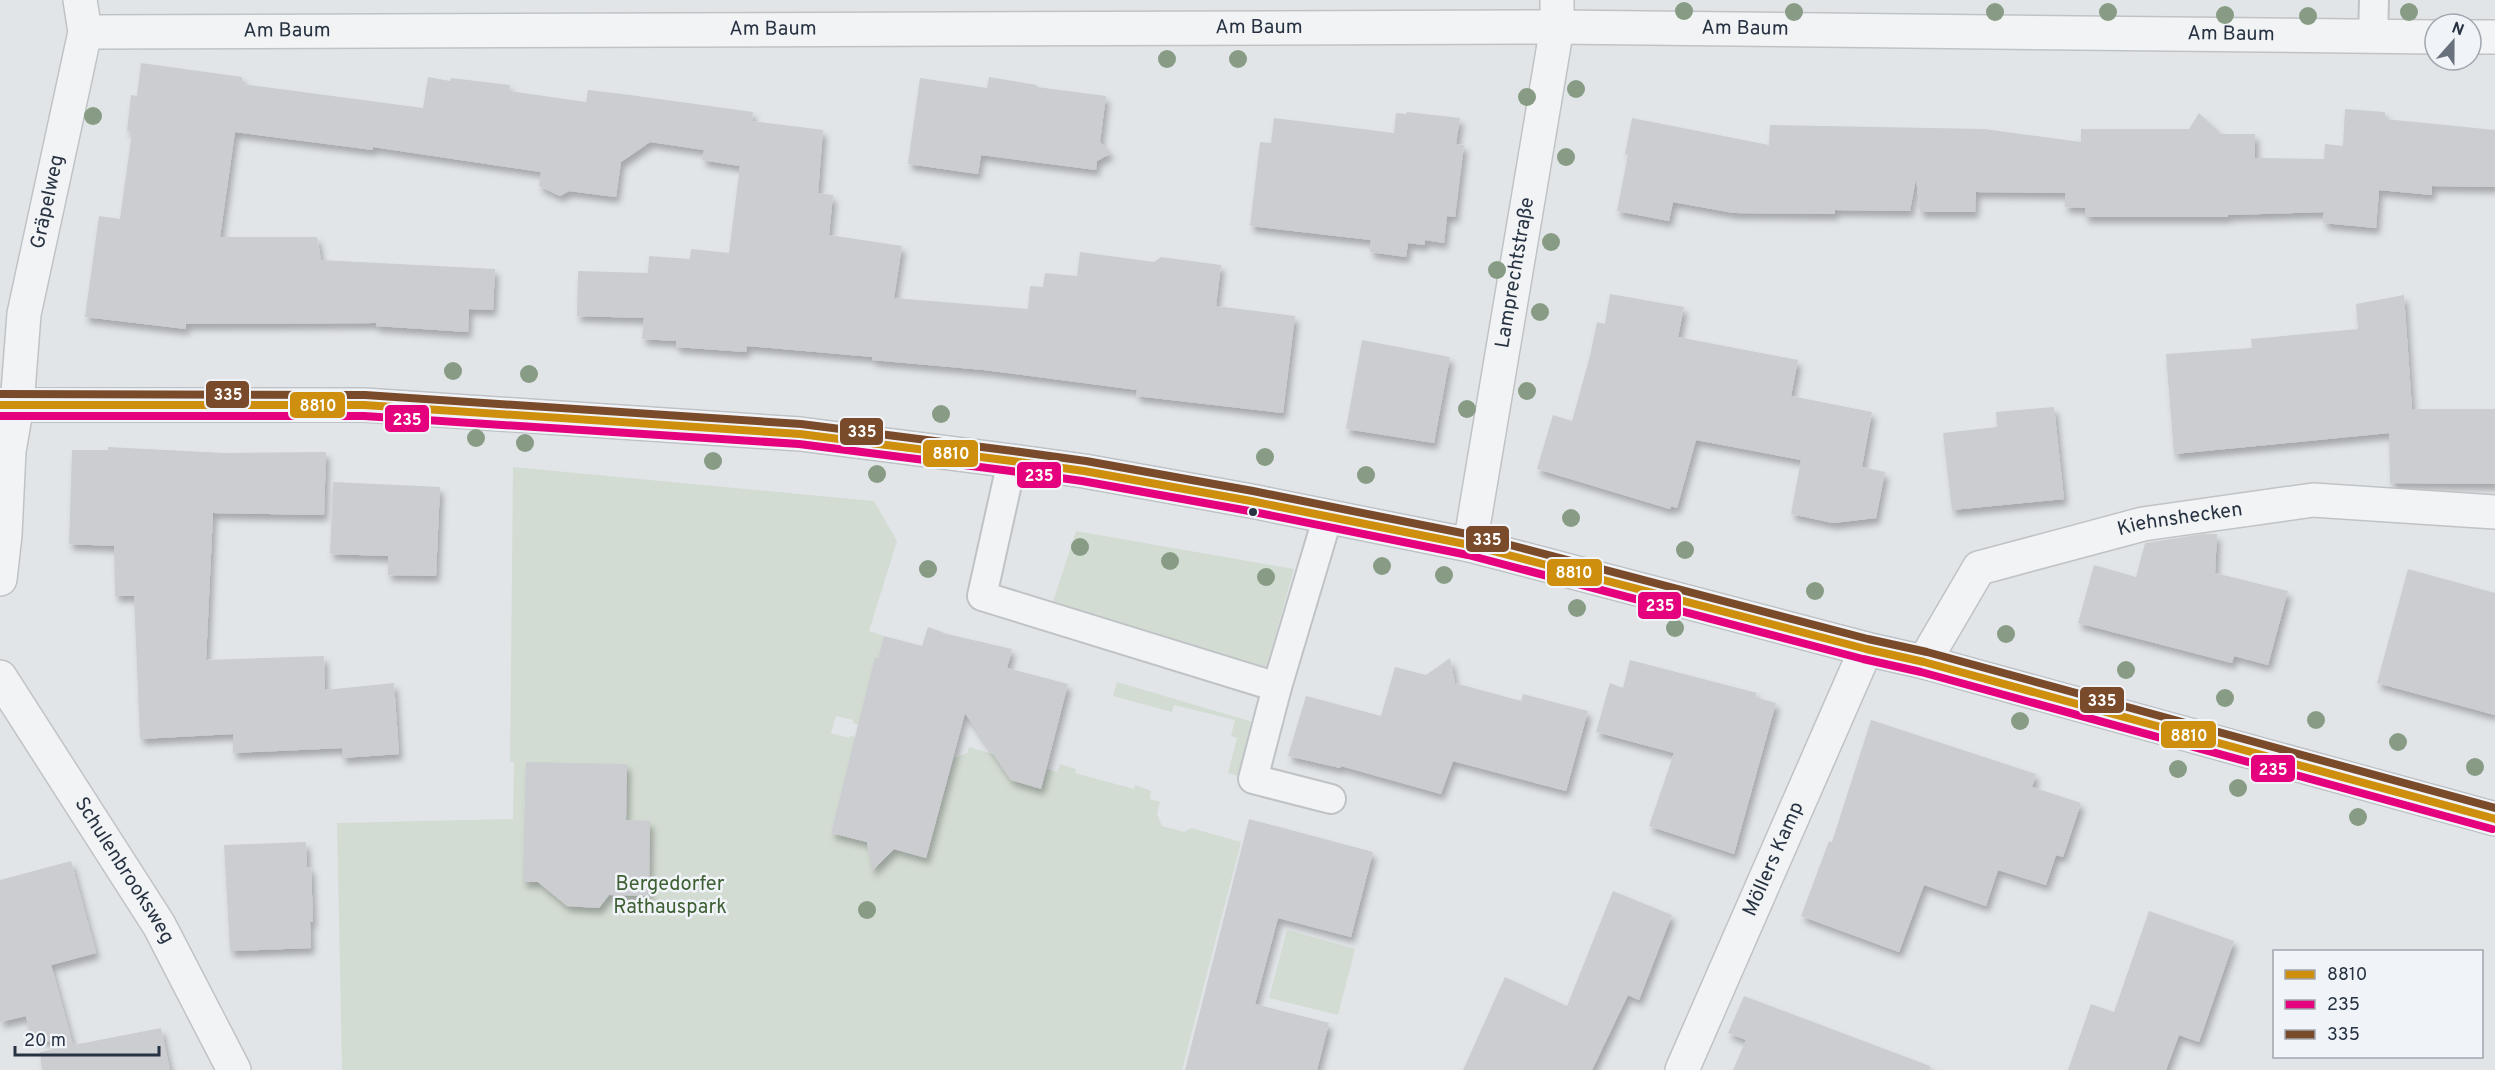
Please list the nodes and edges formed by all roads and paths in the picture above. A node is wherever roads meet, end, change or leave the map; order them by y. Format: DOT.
graph roads {
  1 [pos="80,0"];
  2 [pos="2374,0"];
  3 [pos="1557,14"];
  4 [pos="85,32"];
  5 [pos="2373,36"];
  6 [pos="2423,37"];
  7 [pos="9,405"];
  8 [pos="1012,461"];
  9 [pos="2495,512"];
  10 [pos="1328,516"];
  11 [pos="1470,545"];
  12 [pos="0,579"];
  13 [pos="1866,649"];
  14 [pos="1924,662"];
  15 [pos="0,677"];
  16 [pos="1277,687"];
  17 [pos="1331,799"];
  18 [pos="2495,819"];
  19 [pos="234,1070"];
  20 [pos="1682,1070"];
  1 -- 4 [label="street, Gräpelweg"];
  2 -- 5 [label="lane"];
  3 -- 4 [label="street, Am Baum"];
  3 -- 5 [label="street, Am Baum"];
  3 -- 11 [label="street, Lamprechtstraße"];
  4 -- 7 [label="street, Gräpelweg"];
  5 -- 6 [label="street, Am Baum"];
  7 -- 8 [label="main road"];
  7 -- 12 [label="street"];
  8 -- 10 [label="main road"];
  8 -- 16 [label="lane"];
  9 -- 14 [label="street, Kiehnshecken"];
  10 -- 11 [label="main road"];
  10 -- 16 [label="lane"];
  11 -- 13 [label="main road"];
  13 -- 14 [label="main road"];
  13 -- 20 [label="street, Möllers Kamp"];
  14 -- 18 [label="main road"];
  15 -- 19 [label="street, Schulenbrooksweg"];
  16 -- 17 [label="lane"];
}
